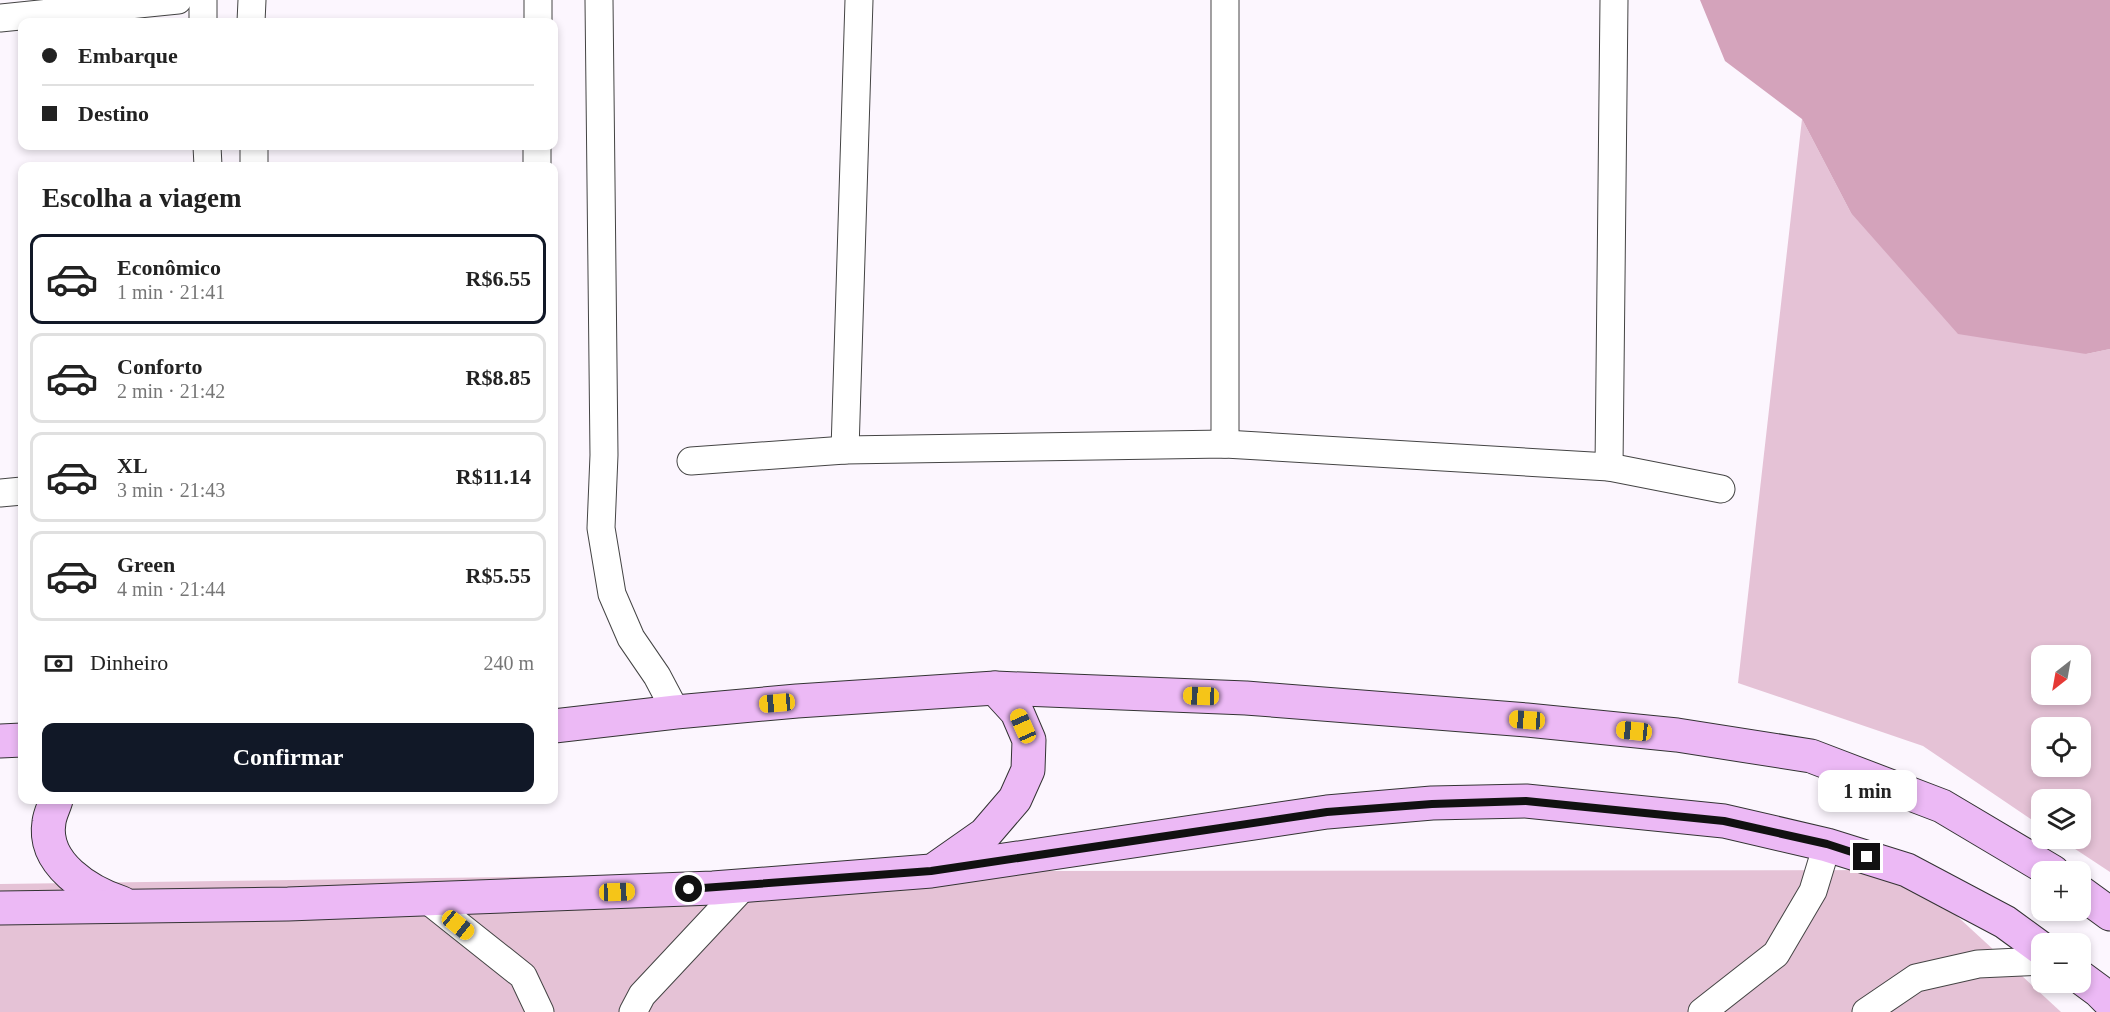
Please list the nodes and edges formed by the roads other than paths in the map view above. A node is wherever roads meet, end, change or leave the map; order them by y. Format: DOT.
graph roads {
  1 [pos="178,0"];
  2 [pos="203,0"];
  3 [pos="252,0"];
  4 [pos="538,0"];
  5 [pos="599,0"];
  6 [pos="859,0"];
  7 [pos="1225,0"];
  8 [pos="1614,0"];
  9 [pos="0,18"];
  10 [pos="203,18"];
  11 [pos="251,18"];
  12 [pos="538,18"];
  13 [pos="1225,444"];
  14 [pos="845,450"];
  15 [pos="691,461"];
  16 [pos="1609,467"];
  17 [pos="1721,489"];
  18 [pos="18,491"];
  19 [pos="0,493"];
  20 [pos="995,688"];
  21 [pos="676,712"];
  22 [pos="558,726"];
  23 [pos="18,740"];
  24 [pos="0,741"];
  25 [pos="55,804"];
  26 [pos="1827,844"];
  27 [pos="2034,861"];
  28 [pos="931,871"];
  29 [pos="744,886"];
  30 [pos="426,899"];
  31 [pos="2091,900"];
  32 [pos="0,908"];
  33 [pos="135,908"];
  34 [pos="2110,914"];
  35 [pos="2031,941"];
  36 [pos="2031,962"];
  37 [pos="2091,985"];
  38 [pos="2110,1002"];
  39 [pos="540,1012"];
  40 [pos="633,1012"];
  41 [pos="1702,1012"];
  42 [pos="1866,1012"];
  1 -- 9 [label="street"];
  2 -- 10 [label="street"];
  3 -- 11 [label="street"];
  4 -- 12 [label="street"];
  5 -- 21 [label="street"];
  6 -- 14 [label="street"];
  7 -- 13 [label="street"];
  8 -- 16 [label="street"];
  13 -- 14 [label="street"];
  13 -- 16 [label="street"];
  14 -- 15 [label="street"];
  16 -- 17 [label="street"];
  18 -- 19 [label="street"];
  20 -- 21 [label="main road"];
  20 -- 27 [label="main road"];
  20 -- 28 [label="main road"];
  21 -- 22 [label="main road"];
  23 -- 24 [label="main road"];
  25 -- 33 [label="main road"];
  26 -- 28 [label="main road"];
  26 -- 35 [label="main road"];
  26 -- 41 [label="street"];
  28 -- 29 [label="main road"];
  29 -- 30 [label="main road"];
  29 -- 40 [label="street"];
  30 -- 33 [label="main road"];
  30 -- 39 [label="street"];
  31 -- 34 [label="main road"];
  32 -- 33 [label="main road"];
  36 -- 42 [label="street"];
  37 -- 38 [label="main road"];
}
